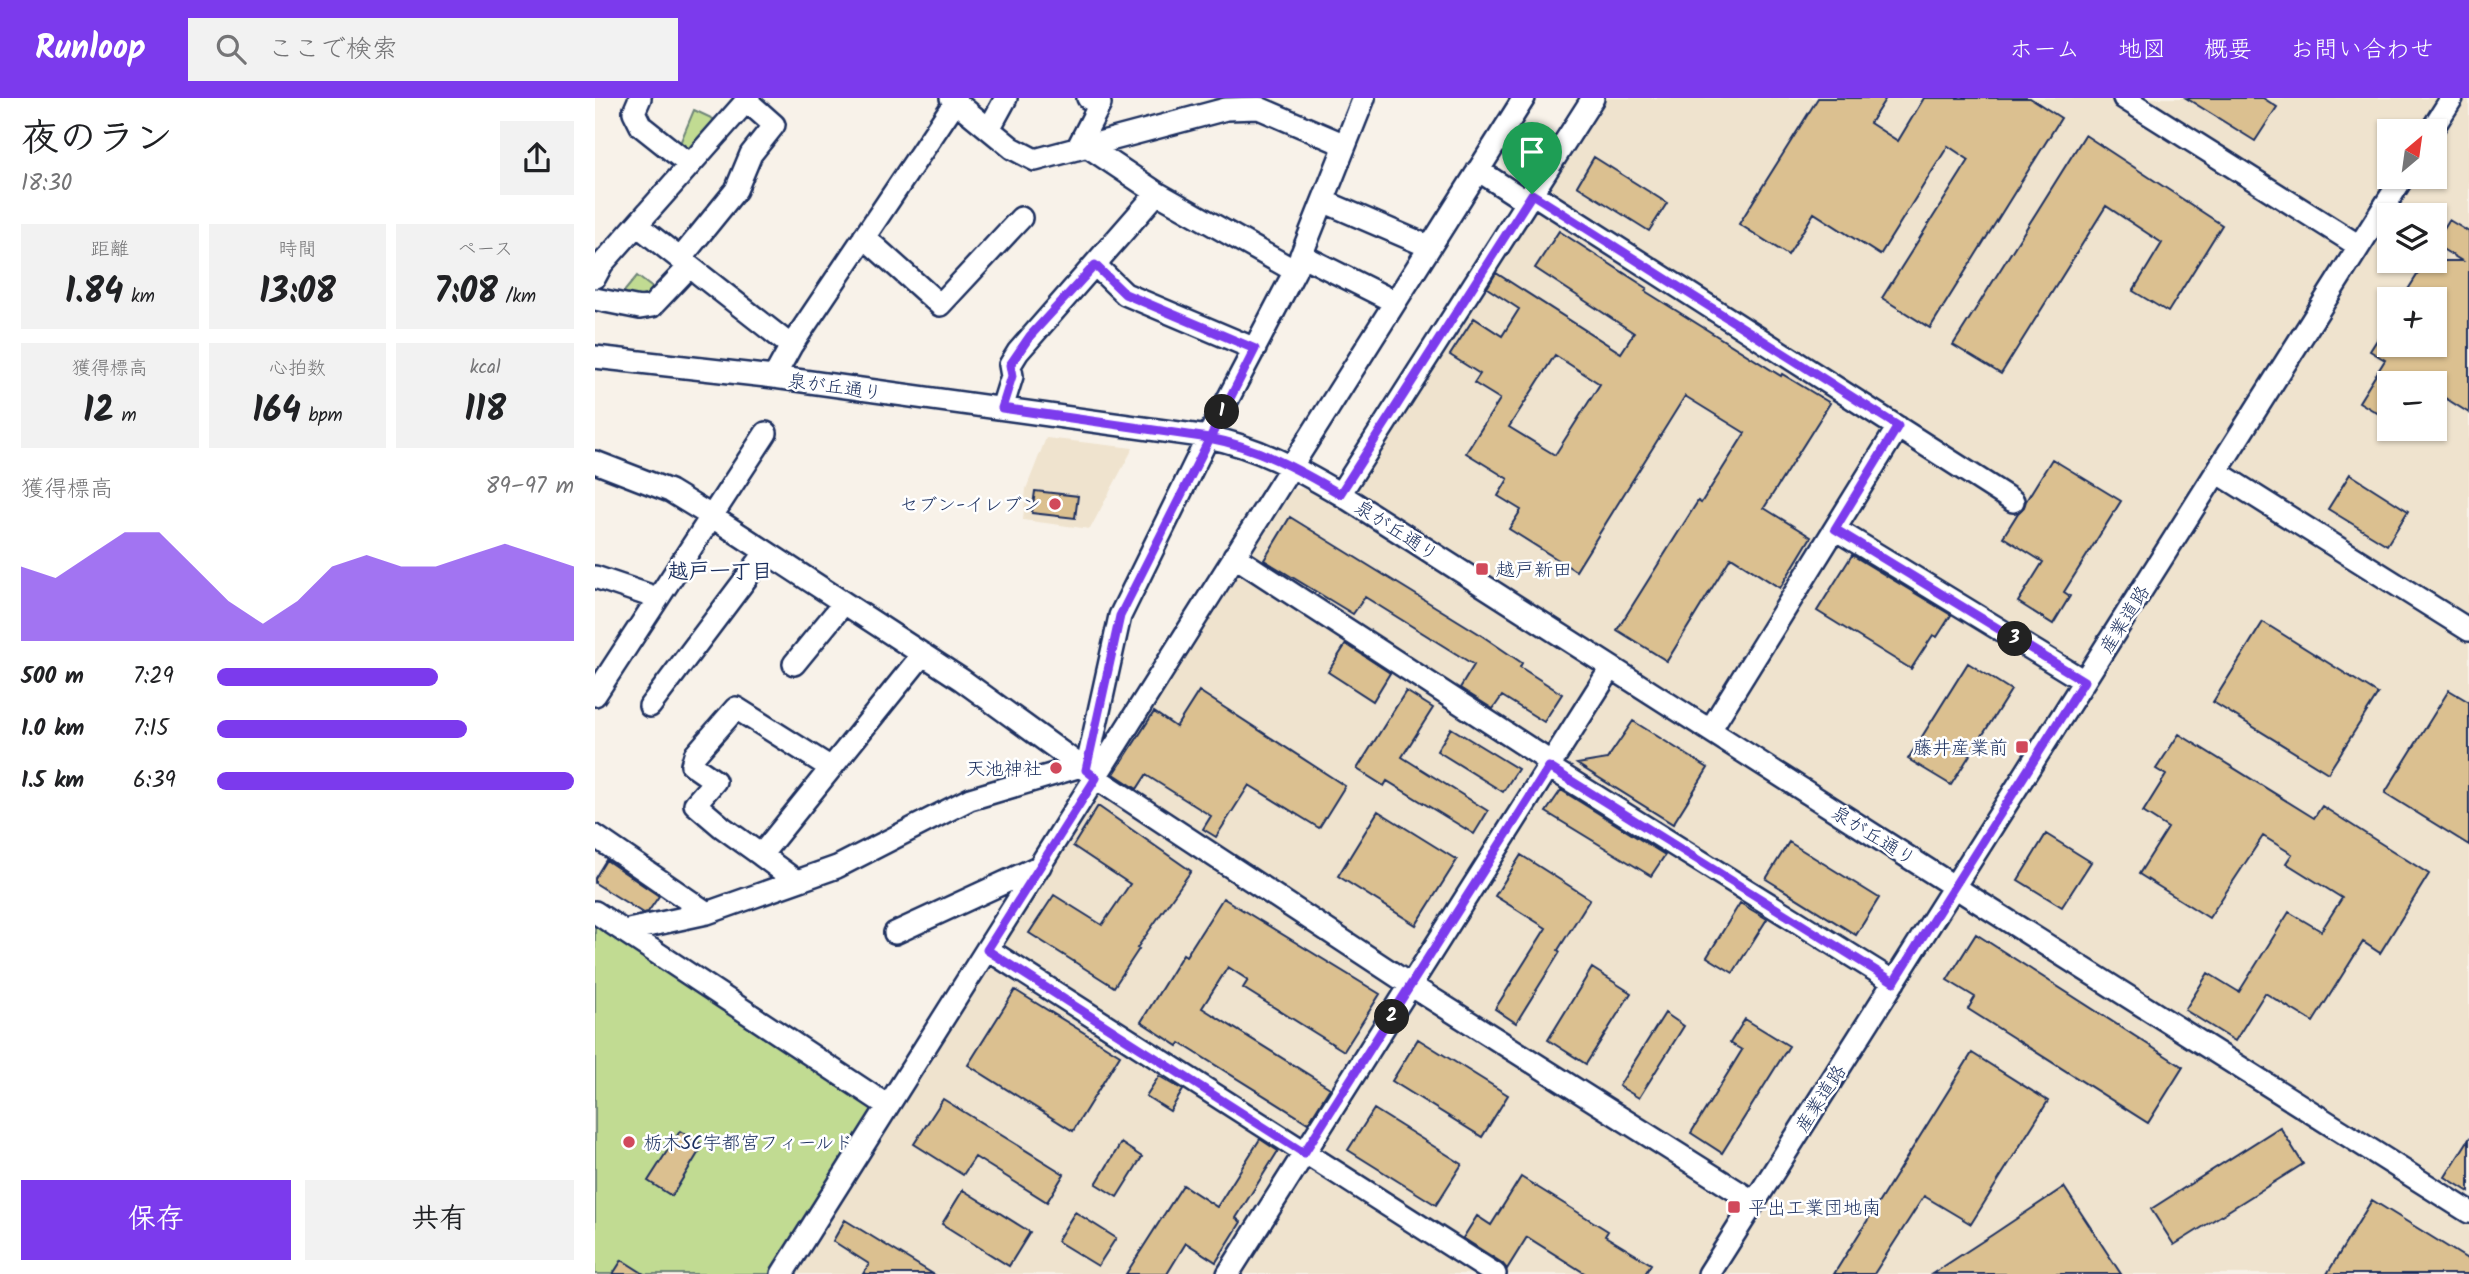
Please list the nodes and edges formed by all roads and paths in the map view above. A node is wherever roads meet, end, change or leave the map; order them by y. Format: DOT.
graph roads {
  1 [pos="640,98"];
  2 [pos="1006,98"];
  3 [pos="1088,98"];
  4 [pos="1364,98"];
  5 [pos="1524,98"];
  6 [pos="1593,98"];
  7 [pos="2124,98"];
  8 [pos="2452,98"];
  9 [pos="748,99"];
  10 [pos="953,100"];
  11 [pos="2439,119"];
  12 [pos="989,129"];
  13 [pos="1345,145"];
  14 [pos="1082,147"];
  15 [pos="690,165"];
  16 [pos="1478,170"];
  17 [pos="2395,189"];
  18 [pos="1157,193"];
  19 [pos="1529,198"];
  20 [pos="1323,201"];
  21 [pos="1021,218"];
  22 [pos="637,225"];
  23 [pos="864,237"];
  24 [pos="2359,246"];
  25 [pos="1430,247"];
  26 [pos="685,263"];
  27 [pos="1298,263"];
  28 [pos="1095,265"];
  29 [pos="595,277"];
  30 [pos="595,299"];
  31 [pos="1395,302"];
  32 [pos="791,345"];
  33 [pos="1255,349"];
  34 [pos="595,357"];
  35 [pos="774,377"];
  36 [pos="1002,408"];
  37 [pos="1898,426"];
  38 [pos="766,433"];
  39 [pos="1209,438"];
  40 [pos="595,461"];
  41 [pos="1291,466"];
  42 [pos="2217,472"];
  43 [pos="1340,494"];
  44 [pos="2013,500"];
  45 [pos="711,516"];
  46 [pos="1835,529"];
  47 [pos="765,552"];
  48 [pos="1234,556"];
  49 [pos="595,577"];
  50 [pos="657,598"];
  51 [pos="844,603"];
  52 [pos="2469,630"];
  53 [pos="923,654"];
  54 [pos="794,664"];
  55 [pos="1611,668"];
  56 [pos="601,671"];
  57 [pos="2084,681"];
  58 [pos="595,695"];
  59 [pos="650,706"];
  60 [pos="1710,730"];
  61 [pos="1550,765"];
  62 [pos="831,768"];
  63 [pos="1088,771"];
  64 [pos="595,836"];
  65 [pos="761,855"];
  66 [pos="1040,866"];
  67 [pos="796,881"];
  68 [pos="1955,886"];
  69 [pos="595,912"];
  70 [pos="708,913"];
  71 [pos="624,931"];
  72 [pos="895,933"];
  73 [pos="987,950"];
  74 [pos="1894,982"];
  75 [pos="1412,986"];
  76 [pos="888,1106"];
  77 [pos="1304,1153"];
  78 [pos="1754,1202"];
  79 [pos="2469,1212"];
  80 [pos="782,1274"];
  81 [pos="1228,1274"];
  82 [pos="1495,1274"];
  83 [pos="1709,1274"];
  1 -- 15 [label="street"];
  2 -- 12 [label="street"];
  3 -- 14 [label="street"];
  4 -- 13 [label="street"];
  5 -- 16 [label="street"];
  6 -- 19 [label="street"];
  7 -- 24 [label="street"];
  8 -- 11 [label="street"];
  9 -- 15 [label="street"];
  9 -- 26 [label="street"];
  10 -- 12 [label="street"];
  10 -- 23 [label="street"];
  12 -- 14 [label="street"];
  13 -- 14 [label="street"];
  13 -- 20 [label="street"];
  14 -- 18 [label="street"];
  15 -- 22 [label="street"];
  16 -- 19 [label="street"];
  16 -- 25 [label="street"];
  17 -- 24 [label="street, 産業道路"];
  18 -- 27 [label="street"];
  18 -- 28 [label="street"];
  19 -- 37 [label="street"];
  19 -- 43 [label="street"];
  20 -- 25 [label="street"];
  20 -- 27 [label="street"];
  21 -- 23 [label="street"];
  22 -- 26 [label="street"];
  22 -- 29 [label="street"];
  23 -- 32 [label="street"];
  24 -- 42 [label="street, 産業道路"];
  25 -- 31 [label="street"];
  26 -- 30 [label="street"];
  26 -- 32 [label="street"];
  27 -- 31 [label="street"];
  27 -- 33 [label="street"];
  28 -- 33 [label="street"];
  28 -- 36 [label="street"];
  31 -- 41 [label="street"];
  32 -- 35 [label="street"];
  33 -- 39 [label="street"];
  34 -- 35 [label="street, 泉が丘通り"];
  35 -- 36 [label="street, 泉が丘通り"];
  36 -- 39 [label="street, 泉が丘通り"];
  37 -- 44 [label="street"];
  37 -- 46 [label="street"];
  38 -- 45 [label="street"];
  39 -- 41 [label="street, 泉が丘通り"];
  39 -- 63 [label="street"];
  40 -- 45 [label="street"];
  41 -- 43 [label="street, 泉が丘通り"];
  41 -- 48 [label="street"];
  42 -- 52 [label="street"];
  42 -- 57 [label="street, 産業道路"];
  43 -- 55 [label="street, 泉が丘通り"];
  45 -- 47 [label="street"];
  45 -- 50 [label="street"];
  46 -- 57 [label="street"];
  46 -- 60 [label="street"];
  47 -- 51 [label="street"];
  47 -- 59 [label="street"];
  48 -- 61 [label="street"];
  48 -- 63 [label="street"];
  49 -- 50 [label="street"];
  50 -- 56 [label="street"];
  51 -- 53 [label="street"];
  51 -- 54 [label="street"];
  53 -- 62 [label="street"];
  53 -- 63 [label="street"];
  55 -- 60 [label="street, 泉が丘通り"];
  55 -- 61 [label="street"];
  56 -- 58 [label="street"];
  57 -- 68 [label="street, 産業道路"];
  60 -- 68 [label="street, 泉が丘通り"];
  61 -- 74 [label="street"];
  61 -- 75 [label="street"];
  62 -- 65 [label="street"];
  62 -- 65 [label="street"];
  63 -- 66 [label="street"];
  63 -- 67 [label="street"];
  63 -- 75 [label="street"];
  64 -- 70 [label="street"];
  65 -- 67 [label="street"];
  66 -- 72 [label="street"];
  66 -- 73 [label="street"];
  67 -- 70 [label="street"];
  68 -- 74 [label="street, 産業道路"];
  68 -- 79 [label="street, 泉が丘通り"];
  69 -- 71 [label="street"];
  70 -- 71 [label="street"];
  71 -- 76 [label="street"];
  73 -- 76 [label="street"];
  73 -- 77 [label="street"];
  74 -- 78 [label="street, 産業道路"];
  75 -- 77 [label="street"];
  75 -- 78 [label="street"];
  76 -- 80 [label="street"];
  77 -- 81 [label="street"];
  77 -- 82 [label="street"];
  78 -- 83 [label="street, 産業道路"];
}
